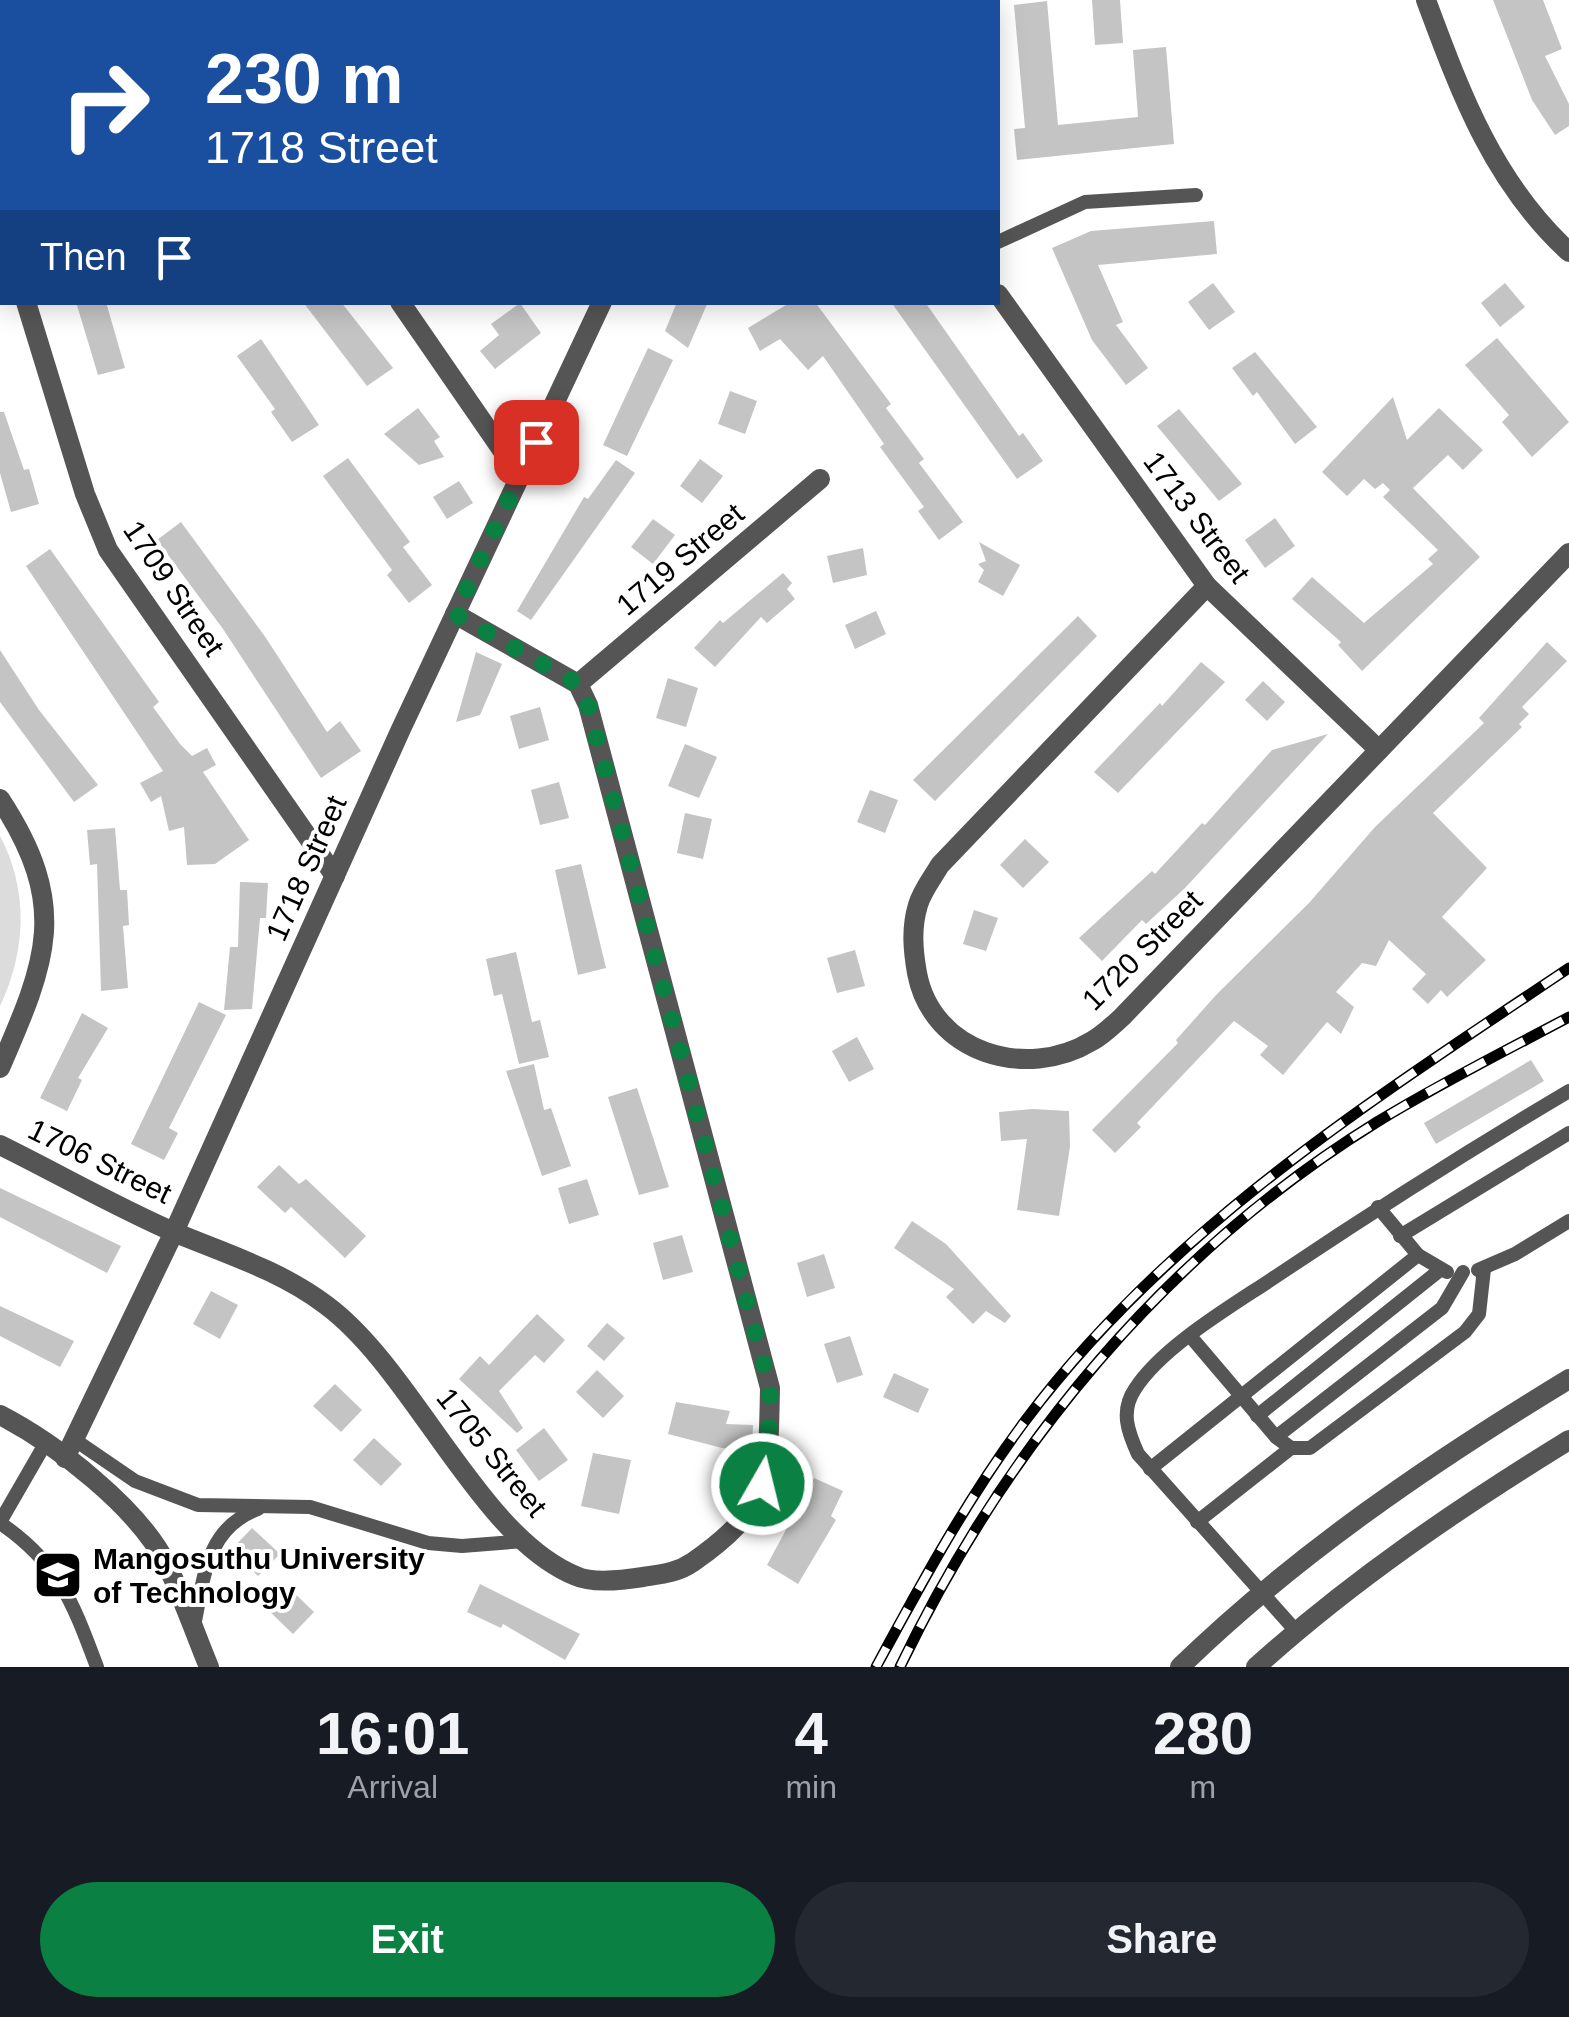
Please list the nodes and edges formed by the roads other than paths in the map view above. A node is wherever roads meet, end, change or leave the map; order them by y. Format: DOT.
graph roads {
  1 [pos="1426,0"];
  2 [pos="1196,194"];
  3 [pos="1000,241"];
  4 [pos="1569,252"];
  5 [pos="1000,297"];
  6 [pos="27,305"];
  7 [pos="402,305"];
  8 [pos="601,305"];
  9 [pos="520,476"];
  10 [pos="820,479"];
  11 [pos="1569,553"];
  12 [pos="1207,586"];
  13 [pos="455,614"];
  14 [pos="578,684"];
  15 [pos="1379,750"];
  16 [pos="0,800"];
  17 [pos="335,876"];
  18 [pos="0,1068"];
  19 [pos="1569,1091"];
  20 [pos="1569,1133"];
  21 [pos="0,1145"];
  22 [pos="1378,1207"];
  23 [pos="1569,1220"];
  24 [pos="174,1232"];
  25 [pos="1400,1236"];
  26 [pos="1418,1256"];
  27 [pos="1484,1269"];
  28 [pos="1440,1270"];
  29 [pos="1463,1272"];
  30 [pos="1190,1338"];
  31 [pos="1569,1378"];
  32 [pos="1240,1396"];
  33 [pos="0,1415"];
  34 [pos="1257,1416"];
  35 [pos="1276,1436"];
  36 [pos="1569,1440"];
  37 [pos="45,1444"];
  38 [pos="1292,1448"];
  39 [pos="70,1449"];
  40 [pos="1150,1469"];
  41 [pos="273,1504"];
  42 [pos="0,1522"];
  43 [pos="1197,1522"];
  44 [pos="525,1541"];
  45 [pos="1263,1594"];
  46 [pos="194,1630"];
  47 [pos="1296,1631"];
  48 [pos="97,1667"];
  49 [pos="209,1667"];
  50 [pos="1180,1667"];
  51 [pos="1256,1667"];
  1 -- 4 [label="street"];
  2 -- 3 [label="lane"];
  5 -- 12 [label="street, 1713 Street"];
  6 -- 17 [label="street, 1709 Street"];
  7 -- 9 [label="street"];
  8 -- 9 [label="street, 1718 Street"];
  9 -- 13 [label="street, 1718 Street"];
  10 -- 14 [label="street, 1719 Street"];
  11 -- 15 [label="street, 1720 Street"];
  12 -- 15 [label="street, 1713 Street"];
  12 -- 15 [label="street, 1720 Street"];
  13 -- 14 [label="street"];
  13 -- 17 [label="street, 1718 Street"];
  14 -- 44 [label="street, 1705 Street"];
  16 -- 18 [label="street"];
  17 -- 24 [label="street, 1718 Street"];
  19 -- 22 [label="lane"];
  20 -- 25 [label="lane"];
  21 -- 24 [label="street, 1706 Street"];
  22 -- 25 [label="lane"];
  22 -- 30 [label="lane"];
  23 -- 27 [label="lane"];
  24 -- 39 [label="street, 1718 Street"];
  24 -- 44 [label="street, 1705 Street"];
  25 -- 26 [label="lane"];
  26 -- 28 [label="lane"];
  26 -- 32 [label="lane"];
  27 -- 29 [label="lane"];
  27 -- 38 [label="lane"];
  28 -- 29 [label="lane"];
  28 -- 34 [label="lane"];
  29 -- 35 [label="lane"];
  30 -- 32 [label="lane"];
  30 -- 40 [label="lane"];
  31 -- 45 [label="street"];
  32 -- 34 [label="lane"];
  32 -- 40 [label="lane"];
  33 -- 37 [label="street"];
  34 -- 35 [label="lane"];
  35 -- 38 [label="lane"];
  36 -- 47 [label="street"];
  37 -- 39 [label="street"];
  37 -- 42 [label="lane"];
  38 -- 43 [label="lane"];
  39 -- 41 [label="lane"];
  39 -- 46 [label="street"];
  40 -- 43 [label="lane"];
  41 -- 44 [label="lane"];
  41 -- 46 [label="lane"];
  42 -- 48 [label="lane"];
  43 -- 45 [label="lane"];
  45 -- 47 [label="lane"];
  45 -- 50 [label="street"];
  46 -- 49 [label="street"];
  47 -- 51 [label="street"];
}
